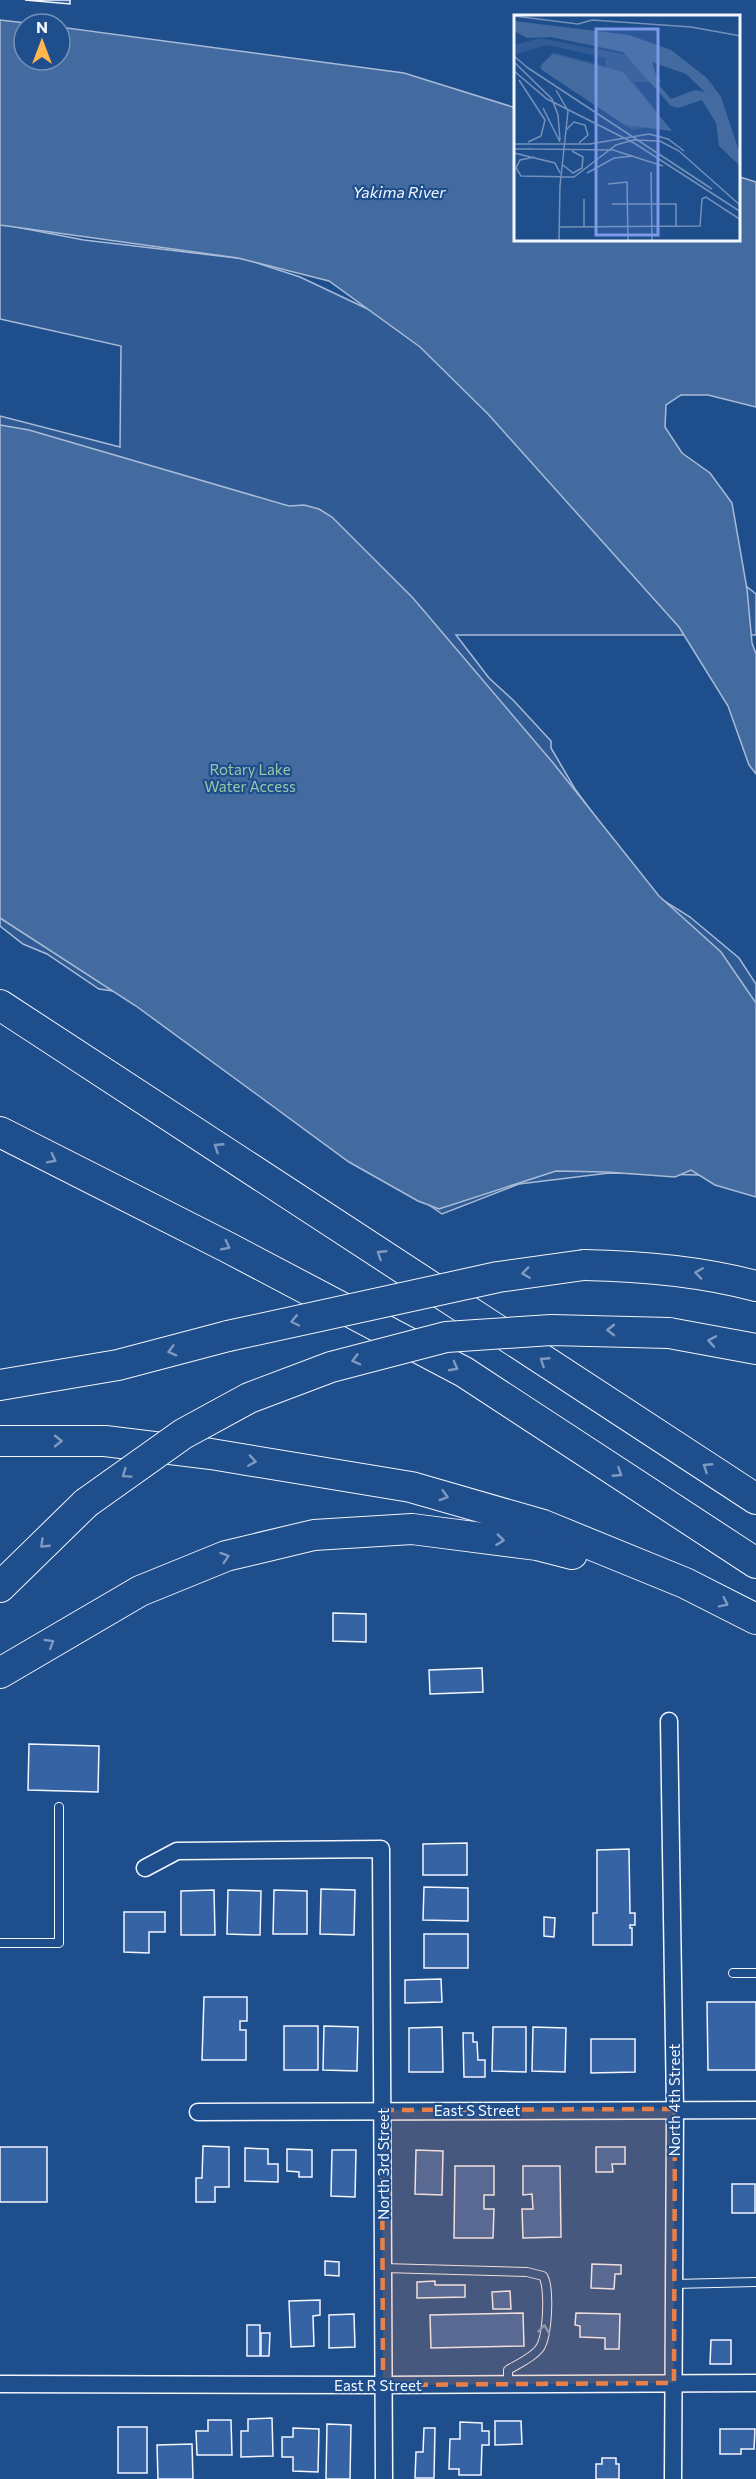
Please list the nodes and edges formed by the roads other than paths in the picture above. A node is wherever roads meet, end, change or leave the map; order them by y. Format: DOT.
graph roads {
  1 [pos="0,1005"];
  2 [pos="0,1132"];
  3 [pos="756,1286"];
  4 [pos="756,1349"];
  5 [pos="0,1385"];
  6 [pos="0,1442"];
  7 [pos="756,1499"];
  8 [pos="756,1563"];
  9 [pos="685,1583"];
  10 [pos="0,1587"];
  11 [pos="756,1619"];
  12 [pos="0,1673"];
  13 [pos="669,1721"];
  14 [pos="59,1807"];
  15 [pos="145,1868"];
  16 [pos="0,1943"];
  17 [pos="733,1973"];
  18 [pos="756,1973"];
  19 [pos="675,2109"];
  20 [pos="382,2110"];
  21 [pos="756,2110"];
  22 [pos="198,2112"];
  23 [pos="383,2268"];
  24 [pos="756,2282"];
  25 [pos="674,2284"];
  26 [pos="508,2377"];
  27 [pos="674,2383"];
  28 [pos="756,2383"];
  29 [pos="0,2384"];
  30 [pos="383,2385"];
  31 [pos="384,2479"];
  32 [pos="673,2479"];
  7 -- 1 [label="highway, one-way"];
  2 -- 8 [label="highway, one-way"];
  3 -- 5 [label="highway, one-way, bridge"];
  4 -- 10 [label="highway, one-way, bridge"];
  6 -- 9 [label="highway, one-way"];
  9 -- 11 [label="highway, one-way"];
  12 -- 9 [label="highway, one-way"];
  13 -- 19 [label="street, North 4th Street"];
  14 -- 16 [label="lane"];
  15 -- 20 [label="street, North 3rd Street"];
  17 -- 18 [label="lane"];
  19 -- 20 [label="street, East S Street"];
  19 -- 21 [label="street, East S Street"];
  19 -- 25 [label="street, North 4th Street"];
  20 -- 22 [label="street, East S Street"];
  20 -- 23 [label="street, North 3rd Street"];
  26 -- 23 [label="lane, one-way"];
  23 -- 30 [label="street, North 3rd Street"];
  24 -- 25 [label="lane"];
  25 -- 27 [label="street, North 4th Street"];
  26 -- 27 [label="street, East R Street"];
  26 -- 30 [label="street, East R Street"];
  27 -- 28 [label="street, East R Street"];
  27 -- 32 [label="street, North 4th Street"];
  29 -- 30 [label="street, East R Street"];
  30 -- 31 [label="street, North 3rd Street"];
}
